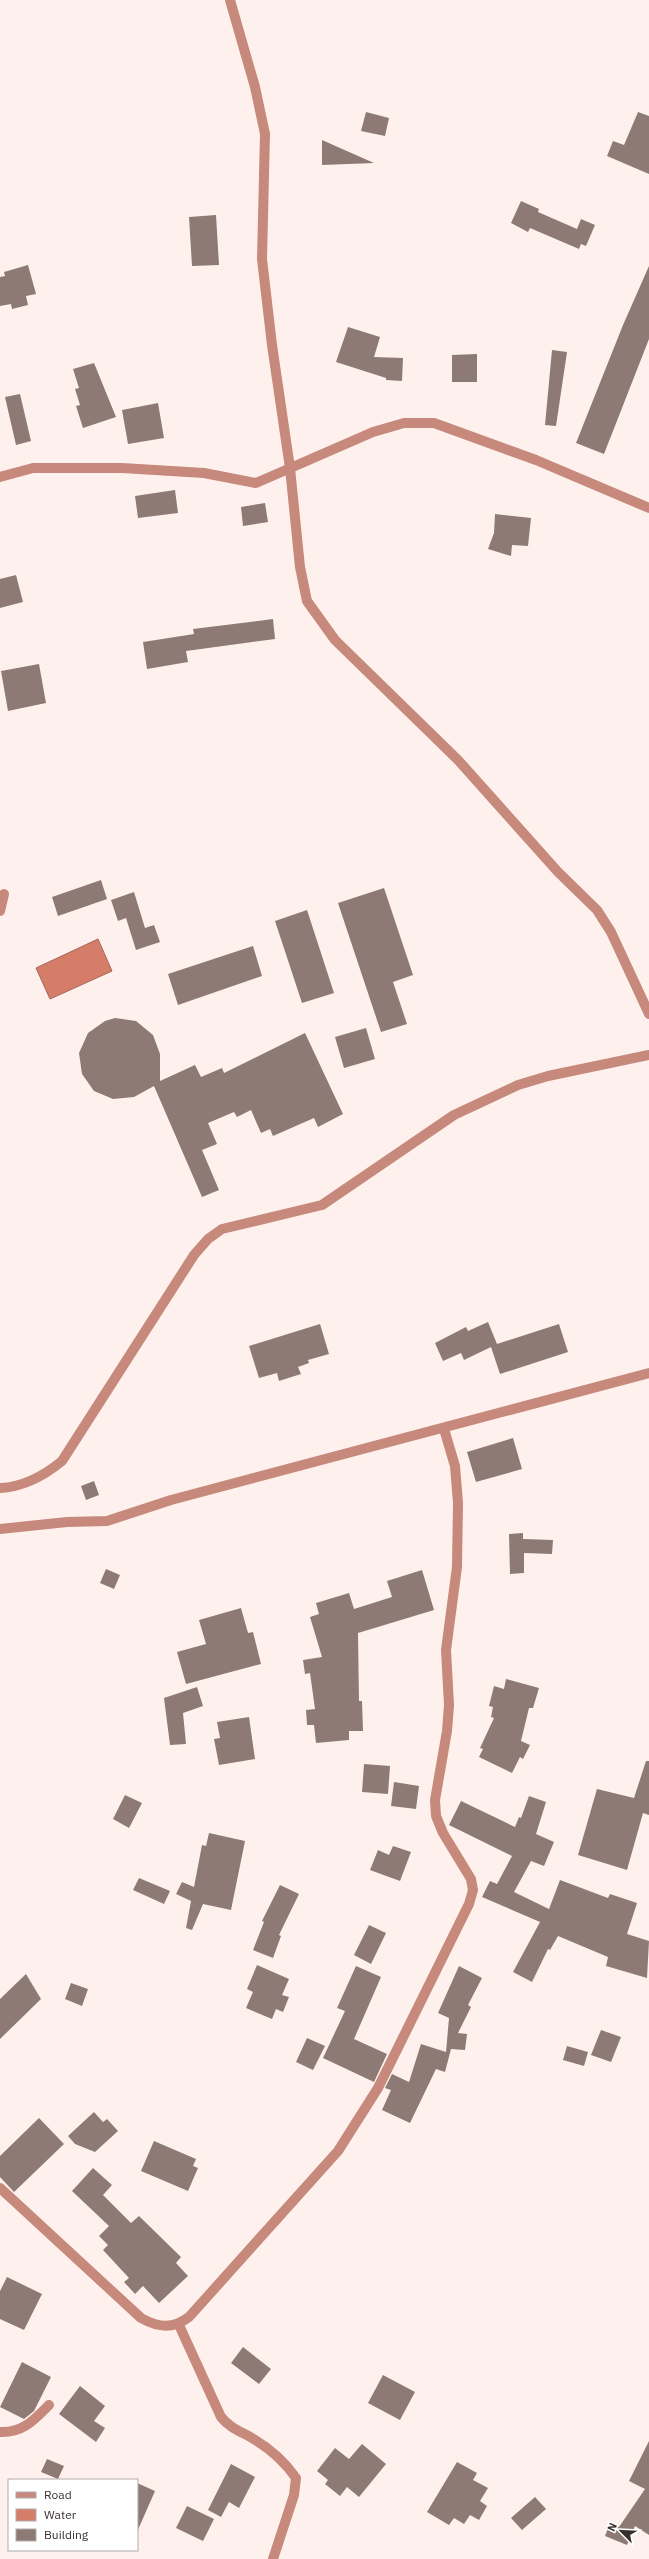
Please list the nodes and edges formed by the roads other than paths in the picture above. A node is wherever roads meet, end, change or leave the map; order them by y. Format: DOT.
graph roads {
  1 [pos="230,0"];
  2 [pos="290,468"];
  3 [pos="0,477"];
  4 [pos="649,508"];
  5 [pos="4,894"];
  6 [pos="0,911"];
  7 [pos="649,1014"];
  8 [pos="649,1055"];
  9 [pos="649,1373"];
  10 [pos="444,1429"];
  11 [pos="0,1488"];
  12 [pos="0,1529"];
  13 [pos="0,2188"];
  14 [pos="179,2325"];
  15 [pos="49,2405"];
  16 [pos="0,2432"];
  17 [pos="273,2559"];
  1 -- 2 [label="street"];
  2 -- 3 [label="street"];
  2 -- 4 [label="street"];
  2 -- 7 [label="street"];
  5 -- 6 [label="street"];
  8 -- 11 [label="street"];
  9 -- 10 [label="street"];
  10 -- 12 [label="street"];
  10 -- 14 [label="street"];
  13 -- 14 [label="street"];
  14 -- 17 [label="street"];
  15 -- 16 [label="street"];
}
